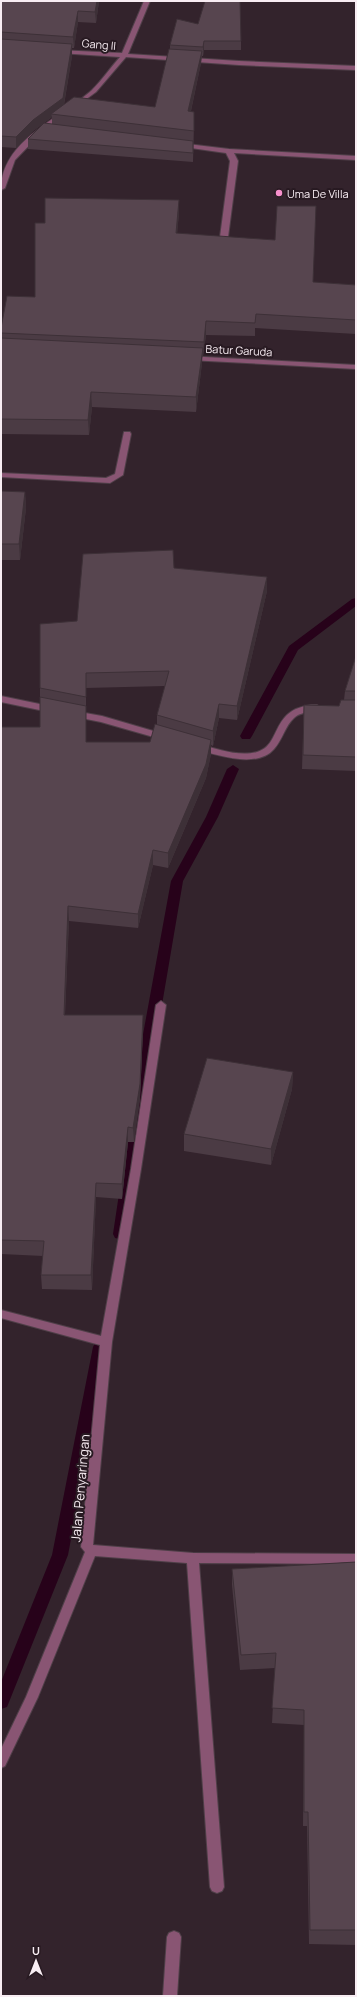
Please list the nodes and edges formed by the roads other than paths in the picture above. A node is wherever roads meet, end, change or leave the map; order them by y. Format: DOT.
graph roads {
  1 [pos="147,1"];
  2 [pos="55,51"];
  3 [pos="124,56"];
  4 [pos="356,68"];
  5 [pos="174,145"];
  6 [pos="230,151"];
  7 [pos="1,158"];
  8 [pos="356,158"];
  9 [pos="12,159"];
  10 [pos="1,188"];
  11 [pos="224,237"];
  12 [pos="178,358"];
  13 [pos="356,367"];
  14 [pos="127,434"];
  15 [pos="1,475"];
  16 [pos="1,699"];
  17 [pos="323,708"];
  18 [pos="175,740"];
  19 [pos="190,744"];
  20 [pos="161,1006"];
  21 [pos="1,1314"];
  22 [pos="106,1342"];
  23 [pos="91,1551"];
  24 [pos="193,1558"];
  25 [pos="356,1559"];
  26 [pos="1,1762"];
  27 [pos="217,1887"];
  28 [pos="174,1937"];
  29 [pos="170,1996"];
  1 -- 3 [label="street"];
  2 -- 3 [label="street, Gang II"];
  3 -- 4 [label="street, Gang II"];
  3 -- 9 [label="street"];
  5 -- 6 [label="street"];
  6 -- 8 [label="street"];
  6 -- 11 [label="street"];
  7 -- 9 [label="street"];
  9 -- 10 [label="street"];
  12 -- 13 [label="street, Batur Garuda"];
  14 -- 15 [label="street"];
  16 -- 18 [label="street"];
  17 -- 19 [label="street"];
  20 -- 22 [label="street, Jalan Penyaringan"];
  21 -- 22 [label="street"];
  22 -- 23 [label="street, Jalan Penyaringan"];
  23 -- 24 [label="street, Jalan Penyaringan"];
  23 -- 26 [label="street"];
  24 -- 25 [label="street, Jalan Penyaringan"];
  24 -- 27 [label="street"];
  28 -- 29 [label="street"];
}
